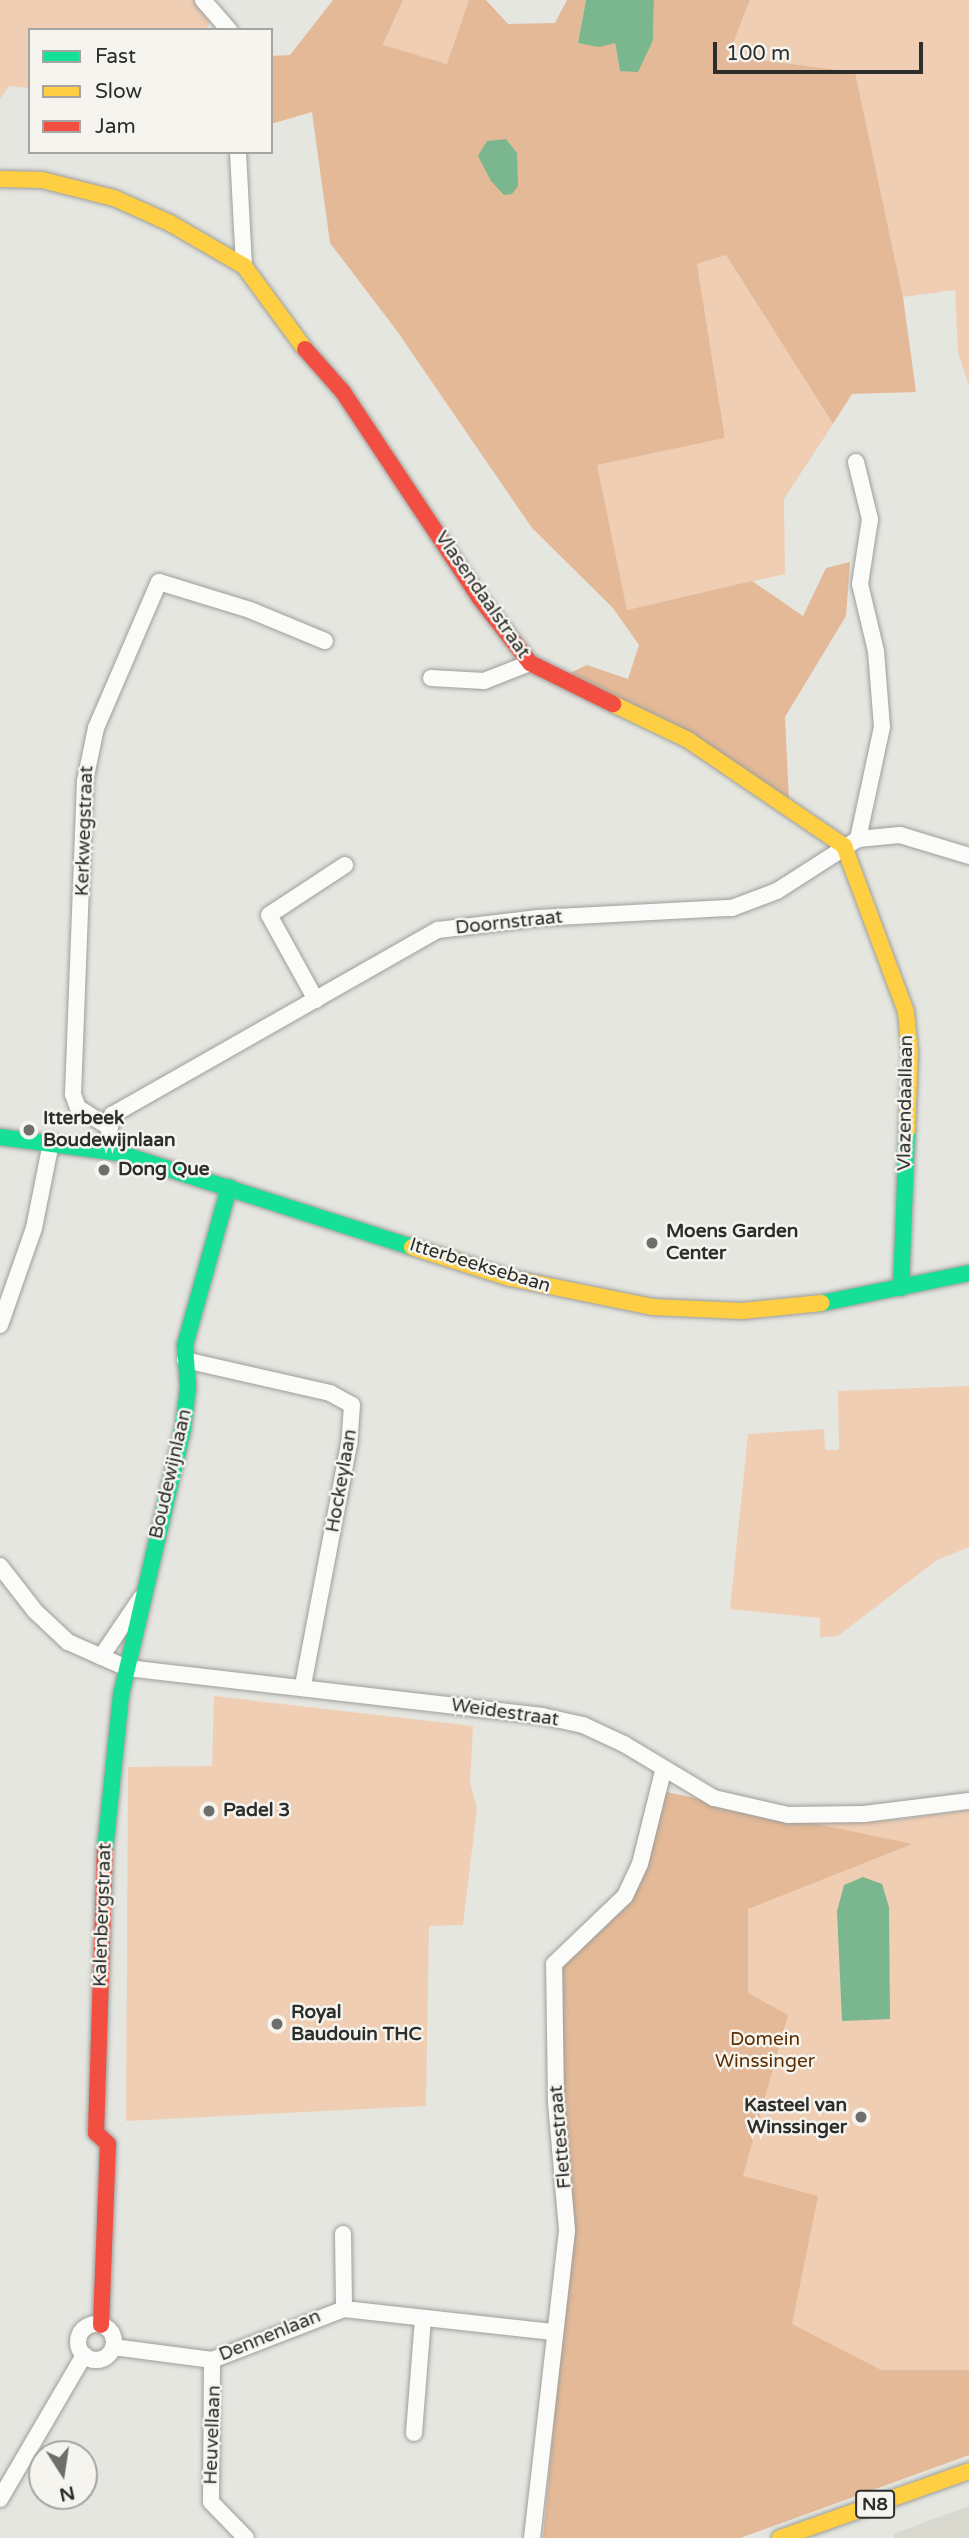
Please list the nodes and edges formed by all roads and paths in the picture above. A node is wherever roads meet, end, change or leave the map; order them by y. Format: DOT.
graph roads {
  1 [pos="203,0"];
  2 [pos="227,28"];
  3 [pos="238,154"];
  4 [pos="0,179"];
  5 [pos="238,262"];
  6 [pos="856,462"];
  7 [pos="325,641"];
  8 [pos="530,663"];
  9 [pos="431,678"];
  10 [pos="851,843"];
  11 [pos="969,856"];
  12 [pos="345,865"];
  13 [pos="316,1000"];
  14 [pos="109,1127"];
  15 [pos="0,1137"];
  16 [pos="51,1143"];
  17 [pos="106,1150"];
  18 [pos="229,1188"];
  19 [pos="969,1273"];
  20 [pos="901,1288"];
  21 [pos="0,1325"];
  22 [pos="185,1360"];
  23 [pos="3,1577"];
  24 [pos="141,1597"];
  25 [pos="101,1657"];
  26 [pos="127,1668"];
  27 [pos="303,1686"];
  28 [pos="663,1771"];
  29 [pos="969,1801"];
  30 [pos="343,2234"];
  31 [pos="344,2309"];
  32 [pos="423,2319"];
  33 [pos="101,2325"];
  34 [pos="552,2332"];
  35 [pos="113,2347"];
  36 [pos="84,2355"];
  37 [pos="212,2360"];
  38 [pos="414,2433"];
  39 [pos="969,2471"];
  40 [pos="969,2485"];
  41 [pos="0,2499"];
  42 [pos="246,2538"];
  43 [pos="532,2538"];
  44 [pos="780,2538"];
  45 [pos="822,2538"];
  1 -- 2 [label="street"];
  3 -- 5 [label="street"];
  4 -- 5 [label="street"];
  5 -- 8 [label="street, Vlasendaalstraat"];
  6 -- 10 [label="street"];
  7 -- 14 [label="street, Kerkwegstraat"];
  8 -- 9 [label="street"];
  8 -- 10 [label="street, Vlasendaalstraat"];
  10 -- 11 [label="street, Doornstraat"];
  10 -- 13 [label="street, Doornstraat"];
  10 -- 20 [label="street, Vlazendaallaan"];
  12 -- 13 [label="street"];
  13 -- 14 [label="street, Doornstraat"];
  14 -- 17 [label="street"];
  15 -- 16 [label="street, Itterbeeksebaan"];
  16 -- 17 [label="street, Itterbeeksebaan"];
  16 -- 21 [label="street"];
  17 -- 18 [label="street, Itterbeeksebaan"];
  18 -- 20 [label="street, Itterbeeksebaan"];
  18 -- 22 [label="street, Boudewijnlaan"];
  19 -- 20 [label="street, Itterbeeksebaan"];
  22 -- 24 [label="street, Boudewijnlaan"];
  22 -- 27 [label="street, Hockeylaan"];
  23 -- 25 [label="street"];
  24 -- 25 [label="street, Boudewijnlaan"];
  24 -- 26 [label="street, Boudewijnlaan"];
  25 -- 26 [label="street"];
  26 -- 27 [label="street, Weidestraat"];
  26 -- 33 [label="street, Kalenbergstraat"];
  27 -- 28 [label="street, Weidestraat"];
  28 -- 29 [label="street, Weidestraat"];
  28 -- 34 [label="street, Flettestraat"];
  30 -- 31 [label="street, Dennenlaan"];
  31 -- 32 [label="street, Dennenlaan"];
  31 -- 37 [label="street, Dennenlaan"];
  32 -- 34 [label="street, Dennenlaan"];
  32 -- 38 [label="street"];
  33 -- 35 [label="street"];
  33 -- 36 [label="street"];
  34 -- 43 [label="street, Flettestraat"];
  35 -- 36 [label="street"];
  35 -- 37 [label="street, Dennenlaan"];
  36 -- 41 [label="street"];
  37 -- 42 [label="street, Heuvellaan"];
  39 -- 44 [label="street, N8"];
  40 -- 45 [label="street, N8"];
}
